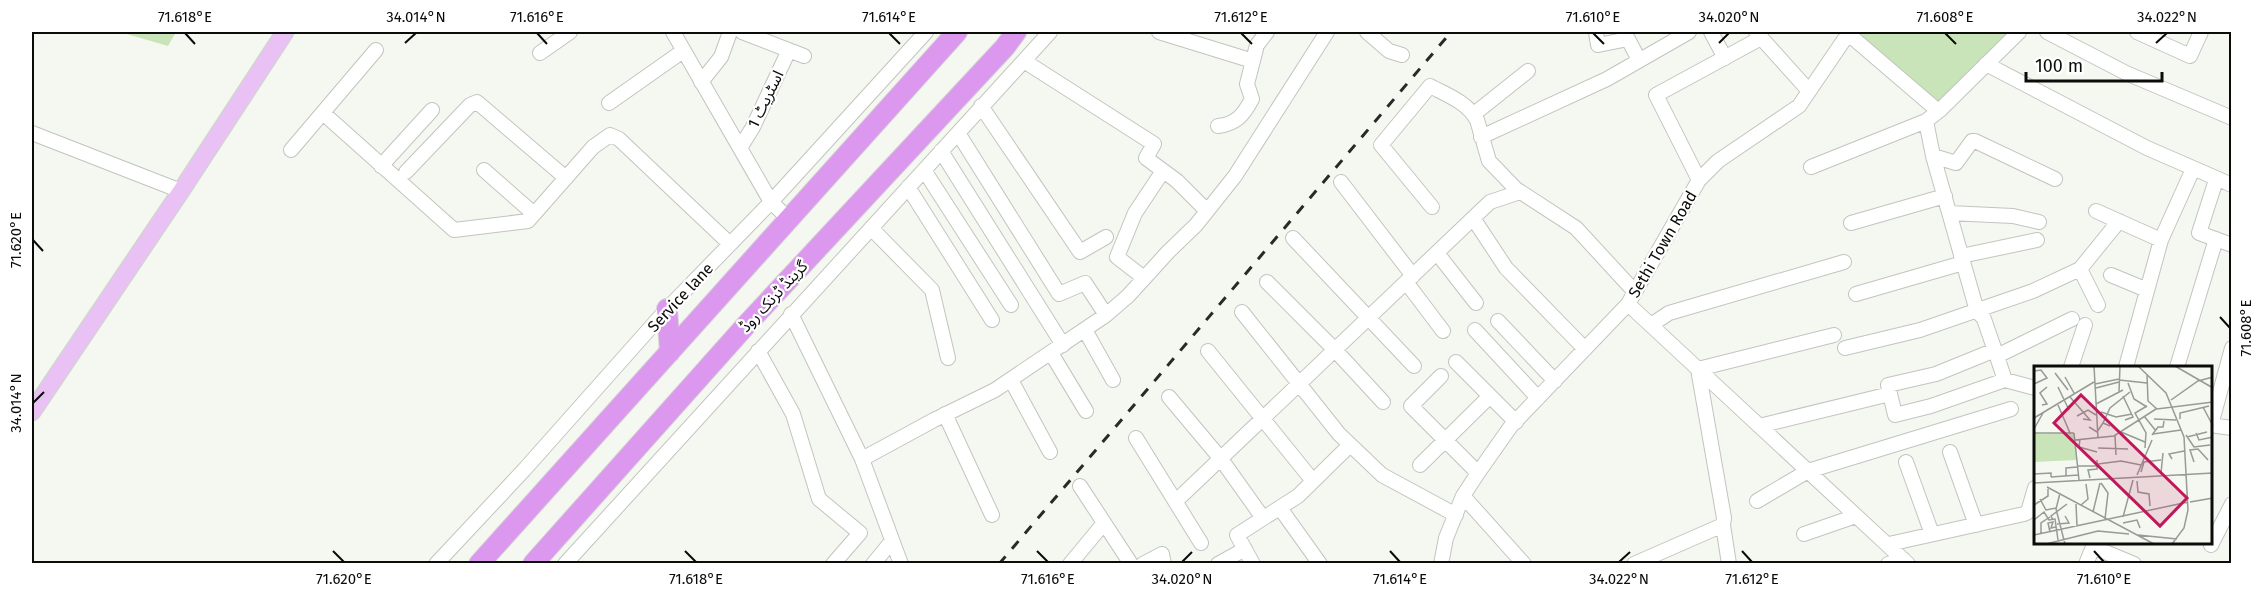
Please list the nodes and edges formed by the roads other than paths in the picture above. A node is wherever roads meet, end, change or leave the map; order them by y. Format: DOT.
graph roads {
  1 [pos="285,32"];
  2 [pos="570,32"];
  3 [pos="673,32"];
  4 [pos="730,32"];
  5 [pos="742,32"];
  6 [pos="926,32"];
  7 [pos="957,32"];
  8 [pos="1050,32"];
  9 [pos="1160,32"];
  10 [pos="1267,32"];
  11 [pos="1327,32"];
  12 [pos="1367,32"];
  13 [pos="1596,32"];
  14 [pos="1689,32"];
  15 [pos="1711,32"];
  16 [pos="1847,32"];
  17 [pos="2019,32"];
  18 [pos="2047,32"];
  19 [pos="2137,32"];
  20 [pos="2201,32"];
  21 [pos="1758,35"];
  22 [pos="2154,35"];
  23 [pos="1010,39"];
  24 [pos="376,50"];
  25 [pos="789,50"];
  26 [pos="683,51"];
  27 [pos="540,53"];
  28 [pos="1402,55"];
  29 [pos="804,56"];
  30 [pos="1027,57"];
  31 [pos="1725,58"];
  32 [pos="1639,60"];
  33 [pos="1253,61"];
  34 [pos="1986,64"];
  35 [pos="1528,71"];
  36 [pos="701,82"];
  37 [pos="1809,91"];
  38 [pos="609,103"];
  39 [pos="981,106"];
  40 [pos="432,110"];
  41 [pos="1940,110"];
  42 [pos="323,113"];
  43 [pos="1474,114"];
  44 [pos="2232,118"];
  45 [pos="1926,121"];
  46 [pos="421,122"];
  47 [pos="1218,126"];
  48 [pos="32,133"];
  49 [pos="958,133"];
  50 [pos="1481,137"];
  51 [pos="439,138"];
  52 [pos="740,148"];
  53 [pos="291,150"];
  54 [pos="942,150"];
  55 [pos="1934,156"];
  56 [pos="381,166"];
  57 [pos="1811,167"];
  58 [pos="2193,169"];
  59 [pos="484,170"];
  60 [pos="924,170"];
  61 [pos="1163,171"];
  62 [pos="406,172"];
  63 [pos="566,178"];
  64 [pos="2055,179"];
  65 [pos="1699,180"];
  66 [pos="2216,180"];
  67 [pos="1341,182"];
  68 [pos="2232,185"];
  69 [pos="908,187"];
  70 [pos="181,191"];
  71 [pos="1520,192"];
  72 [pos="1945,196"];
  73 [pos="771,202"];
  74 [pos="860,203"];
  75 [pos="1432,207"];
  76 [pos="1207,211"];
  77 [pos="2096,211"];
  78 [pos="1949,213"];
  79 [pos="534,214"];
  80 [pos="1473,218"];
  81 [pos="789,219"];
  82 [pos="2118,221"];
  83 [pos="2039,222"];
  84 [pos="1851,223"];
  85 [pos="874,224"];
  86 [pos="1106,237"];
  87 [pos="1293,238"];
  88 [pos="2216,239"];
  89 [pos="2037,240"];
  90 [pos="2161,240"];
  91 [pos="730,244"];
  92 [pos="2232,245"];
  93 [pos="1437,253"];
  94 [pos="1962,260"];
  95 [pos="1844,262"];
  96 [pos="2080,269"];
  97 [pos="2111,275"];
  98 [pos="1144,278"];
  99 [pos="1410,279"];
  100 [pos="1267,282"];
  101 [pos="2147,290"];
  102 [pos="1856,294"];
  103 [pos="1632,298"];
  104 [pos="1476,303"];
  105 [pos="1011,305"];
  106 [pos="2098,305"];
  107 [pos="667,309"];
  108 [pos="1977,311"];
  109 [pos="1242,312"];
  110 [pos="791,314"];
  111 [pos="1106,315"];
  112 [pos="1368,318"];
  113 [pos="992,320"];
  114 [pos="1498,321"];
  115 [pos="1651,325"];
  116 [pos="1085,330"];
  117 [pos="1475,330"];
  118 [pos="1443,332"];
  119 [pos="1834,335"];
  120 [pos="1845,348"];
  121 [pos="2232,348"];
  122 [pos="1057,349"];
  123 [pos="1585,349"];
  124 [pos="1335,350"];
  125 [pos="759,351"];
  126 [pos="1208,351"];
  127 [pos="670,352"];
  128 [pos="1996,353"];
  129 [pos="948,358"];
  130 [pos="1456,362"];
  131 [pos="1414,366"];
  132 [pos="2071,366"];
  133 [pos="2126,366"];
  134 [pos="2177,366"];
  135 [pos="1698,369"];
  136 [pos="1441,376"];
  137 [pos="1011,380"];
  138 [pos="1113,380"];
  139 [pos="2005,380"];
  140 [pos="1555,381"];
  141 [pos="1298,385"];
  142 [pos="2034,388"];
  143 [pos="688,390"];
  144 [pos="1890,394"];
  145 [pos="1490,396"];
  146 [pos="1169,397"];
  147 [pos="1538,398"];
  148 [pos="1383,402"];
  149 [pos="706,406"];
  150 [pos="2011,409"];
  151 [pos="1086,411"];
  152 [pos="32,412"];
  153 [pos="945,414"];
  154 [pos="1264,418"];
  155 [pos="2212,421"];
  156 [pos="1516,422"];
  157 [pos="2212,425"];
  158 [pos="1759,426"];
  159 [pos="2232,428"];
  160 [pos="1136,438"];
  161 [pos="1445,440"];
  162 [pos="1350,445"];
  163 [pos="1050,452"];
  164 [pos="1950,452"];
  165 [pos="862,459"];
  166 [pos="1221,459"];
  167 [pos="1906,462"];
  168 [pos="1420,465"];
  169 [pos="1808,471"];
  170 [pos="1478,473"];
  171 [pos="1313,481"];
  172 [pos="1080,486"];
  173 [pos="2034,491"];
  174 [pos="1463,496"];
  175 [pos="1176,501"];
  176 [pos="1757,501"];
  177 [pos="2232,504"];
  178 [pos="1280,508"];
  179 [pos="992,515"];
  180 [pos="1456,515"];
  181 [pos="1856,516"];
  182 [pos="1263,518"];
  183 [pos="1104,523"];
  184 [pos="1723,525"];
  185 [pos="1976,525"];
  186 [pos="1804,534"];
  187 [pos="1932,534"];
  188 [pos="499,541"];
  189 [pos="892,541"];
  190 [pos="1201,543"];
  191 [pos="2212,543"];
  192 [pos="1889,544"];
  193 [pos="2094,545"];
  194 [pos="1245,549"];
  195 [pos="1906,561"];
  196 [pos="436,564"];
  197 [pos="473,564"];
  198 [pos="479,564"];
  199 [pos="533,564"];
  200 [pos="565,564"];
  201 [pos="833,564"];
  202 [pos="873,564"];
  203 [pos="901,564"];
  204 [pos="1070,564"];
  205 [pos="1131,564"];
  206 [pos="1143,564"];
  207 [pos="1164,564"];
  208 [pos="1218,564"];
  209 [pos="1253,564"];
  210 [pos="1320,564"];
  211 [pos="1441,564"];
  212 [pos="1524,564"];
  213 [pos="1634,564"];
  214 [pos="1729,564"];
  215 [pos="1888,564"];
  216 [pos="2086,564"];
  217 [pos="2134,564"];
  1 -- 70 [label="main road"];
  2 -- 27 [label="street"];
  3 -- 26 [label="street"];
  4 -- 36 [label="street"];
  5 -- 25 [label="street"];
  6 -- 73 [label="street, Service lane"];
  7 -- 81 [label="highway"];
  8 -- 30 [label="street"];
  9 -- 33 [label="street"];
  10 -- 33 [label="street"];
  11 -- 76 [label="street"];
  12 -- 28 [label="street"];
  13 -- 32 [label="street"];
  14 -- 32 [label="street"];
  15 -- 31 [label="street"];
  16 -- 37 [label="street, Sethi Town Road"];
  16 -- 41 [label="street, Sethi Town Road"];
  17 -- 34 [label="street"];
  18 -- 44 [label="street"];
  19 -- 22 [label="street"];
  20 -- 22 [label="street"];
  21 -- 31 [label="street"];
  21 -- 37 [label="street"];
  23 -- 30 [label="street"];
  23 -- 74 [label="highway, گرینڈ ٹرنک روڈ"];
  24 -- 42 [label="street"];
  25 -- 29 [label="street"];
  25 -- 52 [label="street, اسٹریٹ 1"];
  26 -- 36 [label="street"];
  26 -- 38 [label="street"];
  30 -- 39 [label="street"];
  30 -- 61 [label="street"];
  31 -- 65 [label="street"];
  32 -- 50 [label="street"];
  33 -- 47 [label="street"];
  34 -- 41 [label="street"];
  34 -- 58 [label="street"];
  35 -- 43 [label="street"];
  36 -- 52 [label="street"];
  37 -- 65 [label="street, Sethi Town Road"];
  39 -- 49 [label="street"];
  39 -- 86 [label="street"];
  40 -- 46 [label="street"];
  41 -- 45 [label="street"];
  42 -- 53 [label="street"];
  42 -- 56 [label="street"];
  43 -- 50 [label="street"];
  43 -- 75 [label="street"];
  45 -- 55 [label="street"];
  45 -- 57 [label="street"];
  46 -- 51 [label="street"];
  46 -- 56 [label="street"];
  48 -- 70 [label="street"];
  49 -- 54 [label="street"];
  49 -- 111 [label="street"];
  50 -- 71 [label="street"];
  51 -- 62 [label="street"];
  51 -- 63 [label="street"];
  52 -- 73 [label="street"];
  54 -- 60 [label="street"];
  54 -- 122 [label="street"];
  55 -- 64 [label="street"];
  55 -- 72 [label="street"];
  56 -- 79 [label="street"];
  58 -- 66 [label="street"];
  58 -- 90 [label="street"];
  59 -- 79 [label="street"];
  60 -- 69 [label="street"];
  60 -- 105 [label="street"];
  61 -- 76 [label="street"];
  61 -- 98 [label="street"];
  63 -- 79 [label="street"];
  63 -- 91 [label="street"];
  65 -- 103 [label="street, Sethi Town Road"];
  66 -- 68 [label="street"];
  66 -- 88 [label="street"];
  67 -- 99 [label="street"];
  69 -- 85 [label="street"];
  69 -- 113 [label="street"];
  70 -- 152 [label="main road"];
  71 -- 80 [label="street"];
  71 -- 103 [label="street"];
  72 -- 78 [label="street"];
  72 -- 84 [label="street"];
  73 -- 81 [label="street"];
  73 -- 91 [label="street, Service lane"];
  74 -- 85 [label="street"];
  74 -- 143 [label="highway, گرینڈ ٹرنک روڈ"];
  76 -- 98 [label="street"];
  77 -- 82 [label="street"];
  78 -- 83 [label="street"];
  78 -- 94 [label="street"];
  80 -- 93 [label="street"];
  80 -- 123 [label="street"];
  81 -- 127 [label="highway"];
  82 -- 90 [label="street"];
  82 -- 96 [label="street"];
  85 -- 110 [label="street"];
  85 -- 129 [label="street"];
  87 -- 112 [label="street"];
  88 -- 92 [label="street"];
  88 -- 134 [label="street"];
  89 -- 94 [label="street"];
  90 -- 101 [label="street"];
  91 -- 107 [label="street, Service lane"];
  93 -- 99 [label="street"];
  93 -- 104 [label="street"];
  94 -- 102 [label="street"];
  94 -- 108 [label="street"];
  95 -- 115 [label="street"];
  96 -- 106 [label="street"];
  96 -- 108 [label="street"];
  97 -- 101 [label="street"];
  98 -- 111 [label="street"];
  99 -- 112 [label="street"];
  99 -- 118 [label="street"];
  100 -- 124 [label="street"];
  101 -- 133 [label="street"];
  103 -- 115 [label="street"];
  103 -- 123 [label="street, Sethi Town Road"];
  107 -- 127 [label="highway"];
  107 -- 196 [label="street, Service lane"];
  108 -- 120 [label="street"];
  108 -- 128 [label="street"];
  109 -- 141 [label="street"];
  110 -- 125 [label="street"];
  110 -- 165 [label="street"];
  111 -- 116 [label="street"];
  112 -- 124 [label="street"];
  112 -- 131 [label="street"];
  114 -- 140 [label="street"];
  115 -- 135 [label="street"];
  116 -- 122 [label="street"];
  116 -- 138 [label="street"];
  117 -- 147 [label="street"];
  119 -- 135 [label="street"];
  121 -- 155 [label="street"];
  122 -- 137 [label="street"];
  122 -- 151 [label="street"];
  123 -- 140 [label="street, Sethi Town Road"];
  124 -- 141 [label="street"];
  124 -- 148 [label="street"];
  125 -- 149 [label="street"];
  125 -- 201 [label="street"];
  126 -- 154 [label="street"];
  127 -- 188 [label="highway"];
  128 -- 132 [label="street"];
  128 -- 139 [label="street"];
  128 -- 144 [label="street"];
  130 -- 145 [label="street"];
  135 -- 158 [label="street"];
  135 -- 184 [label="street"];
  136 -- 161 [label="street"];
  137 -- 153 [label="street"];
  137 -- 163 [label="street"];
  139 -- 142 [label="street"];
  139 -- 144 [label="street"];
  140 -- 147 [label="street, Sethi Town Road"];
  141 -- 154 [label="street"];
  141 -- 162 [label="street"];
  143 -- 149 [label="street"];
  143 -- 199 [label="highway, گرینڈ ٹرنک روڈ"];
  144 -- 158 [label="street"];
  145 -- 156 [label="street"];
  145 -- 161 [label="street"];
  146 -- 166 [label="street"];
  147 -- 156 [label="street, Sethi Town Road"];
  149 -- 200 [label="street"];
  150 -- 169 [label="street"];
  153 -- 165 [label="street"];
  153 -- 179 [label="street"];
  154 -- 166 [label="street"];
  154 -- 171 [label="street"];
  156 -- 170 [label="street, Sethi Town Road"];
  157 -- 159 [label="street"];
  158 -- 169 [label="street"];
  160 -- 175 [label="street"];
  161 -- 168 [label="street"];
  161 -- 170 [label="street"];
  162 -- 171 [label="street"];
  162 -- 180 [label="street"];
  164 -- 185 [label="street"];
  165 -- 189 [label="street"];
  166 -- 175 [label="street"];
  166 -- 182 [label="street"];
  167 -- 187 [label="street"];
  169 -- 176 [label="street"];
  169 -- 181 [label="street"];
  170 -- 174 [label="street, Sethi Town Road"];
  171 -- 178 [label="street"];
  172 -- 183 [label="street"];
  173 -- 185 [label="street"];
  174 -- 180 [label="street, Sethi Town Road"];
  174 -- 212 [label="street"];
  175 -- 190 [label="street"];
  177 -- 191 [label="street"];
  178 -- 182 [label="street"];
  178 -- 210 [label="street"];
  180 -- 211 [label="street, Sethi Town Road"];
  181 -- 186 [label="street"];
  181 -- 192 [label="street"];
  182 -- 194 [label="street"];
  183 -- 204 [label="street"];
  183 -- 205 [label="street"];
  184 -- 213 [label="street"];
  184 -- 214 [label="street"];
  185 -- 187 [label="street"];
  187 -- 192 [label="street"];
  188 -- 197 [label="highway"];
  188 -- 198 [label="highway"];
  189 -- 202 [label="street"];
  189 -- 203 [label="street"];
  192 -- 195 [label="street"];
  193 -- 216 [label="street"];
  193 -- 217 [label="street"];
  194 -- 208 [label="street"];
  194 -- 209 [label="street"];
  195 -- 215 [label="street"];
  206 -- 207 [label="street"];
}
